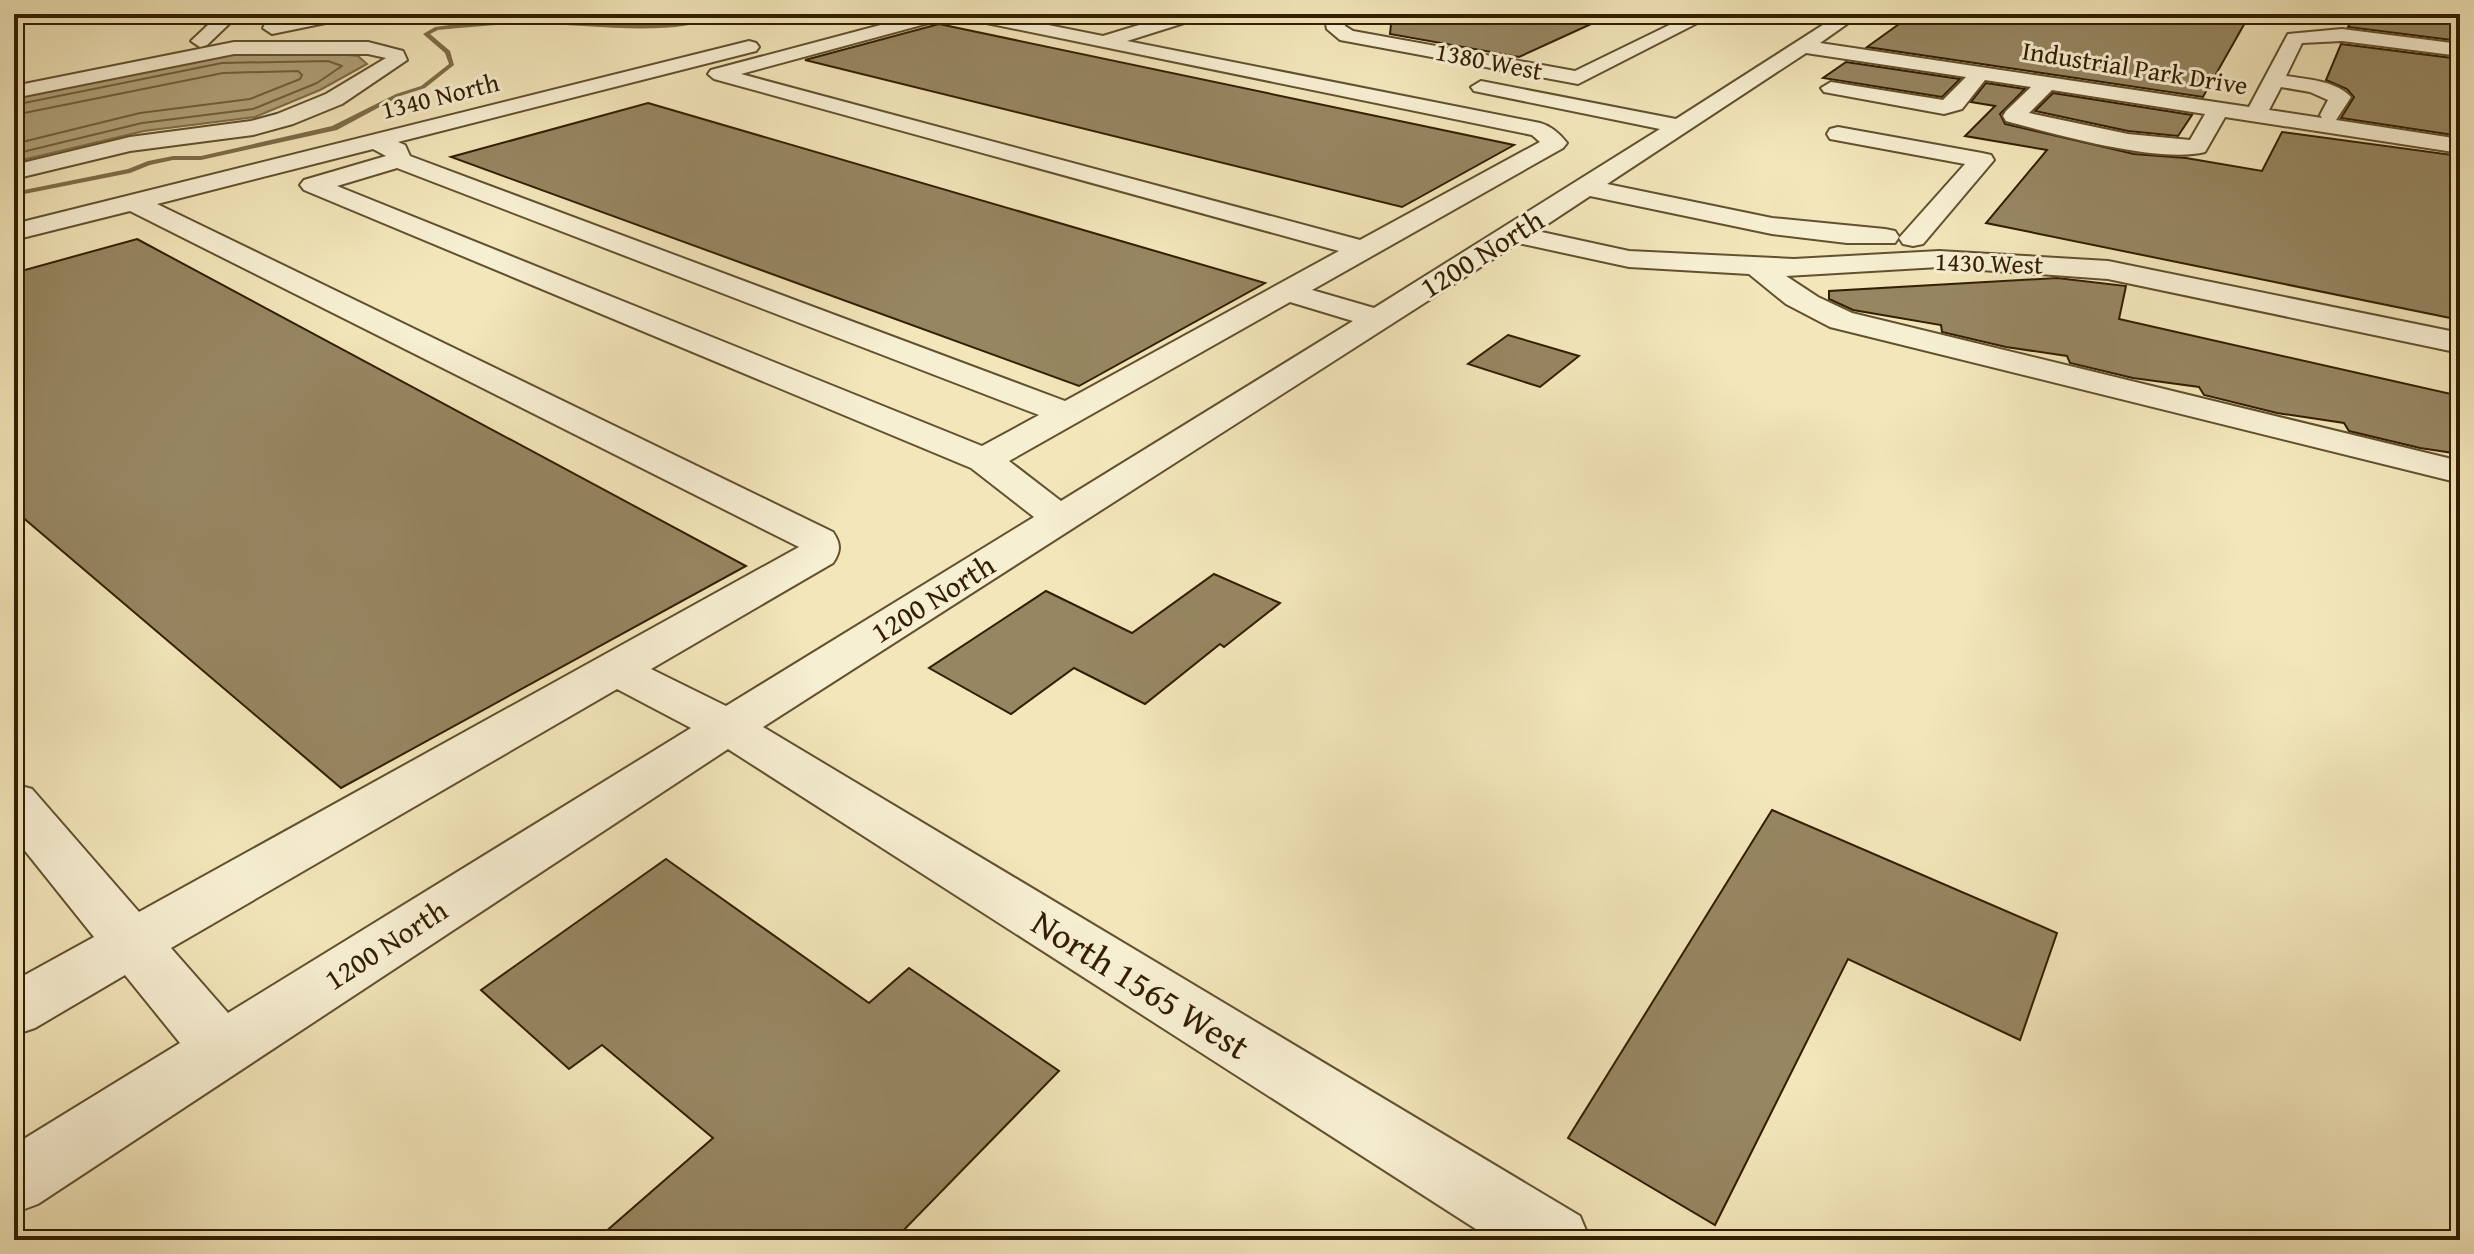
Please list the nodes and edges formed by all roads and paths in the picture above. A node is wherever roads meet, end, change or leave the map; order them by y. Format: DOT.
graph roads {
  1 [pos="194,14"];
  2 [pos="345,14"];
  3 [pos="879,14"];
  4 [pos="1194,14"];
  5 [pos="1706,14"];
  6 [pos="1852,14"];
  7 [pos="1115,17"];
  8 [pos="1363,19"];
  9 [pos="1334,22"];
  10 [pos="1158,25"];
  11 [pos="1205,34"];
  12 [pos="200,41"];
  13 [pos="1104,42"];
  14 [pos="1801,46"];
  15 [pos="2460,50"];
  16 [pos="681,64"];
  17 [pos="1863,66"];
  18 [pos="718,74"];
  19 [pos="14,77"];
  20 [pos="1976,78"];
  21 [pos="2274,80"];
  22 [pos="1455,82"];
  23 [pos="2047,83"];
  24 [pos="1831,88"];
  25 [pos="14,92"];
  26 [pos="2137,96"];
  27 [pos="2219,109"];
  28 [pos="2256,115"];
  29 [pos="2331,115"];
  30 [pos="1679,126"];
  31 [pos="1838,134"];
  32 [pos="2108,136"];
  33 [pos="2460,146"];
  34 [pos="386,150"];
  35 [pos="14,172"];
  36 [pos="1585,187"];
  37 [pos="133,202"];
  38 [pos="14,232"];
  39 [pos="1514,234"];
  40 [pos="1913,238"];
  41 [pos="1363,249"];
  42 [pos="1939,259"];
  43 [pos="670,263"];
  44 [pos="2033,263"];
  45 [pos="1757,266"];
  46 [pos="1286,292"];
  47 [pos="581,295"];
  48 [pos="1379,319"];
  49 [pos="2460,343"];
  50 [pos="2460,370"];
  51 [pos="1067,414"];
  52 [pos="984,460"];
  53 [pos="2460,472"];
  54 [pos="1060,519"];
  55 [pos="615,669"];
  56 [pos="728,727"];
  57 [pos="14,802"];
  58 [pos="131,942"];
  59 [pos="14,1010"];
  60 [pos="222,1050"];
  61 [pos="14,1182"];
  62 [pos="1555,1240"];
  1 -- 12 [label="street"];
  2 -- 12 [label="street"];
  3 -- 16 [label="street, 1340 North"];
  4 -- 10 [label="street"];
  5 -- 9 [label="street"];
  6 -- 14 [label="street, 1200 North"];
  7 -- 10 [label="street"];
  8 -- 9 [label="street"];
  10 -- 11 [label="street"];
  10 -- 13 [label="street"];
  12 -- 19 [label="street"];
  13 -- 18 [label="street"];
  13 -- 41 [label="street"];
  14 -- 20 [label="street, Industrial Park Drive"];
  14 -- 30 [label="street, 1200 North"];
  15 -- 21 [label="street"];
  16 -- 18 [label="street"];
  16 -- 34 [label="street, 1340 North"];
  17 -- 20 [label="street"];
  18 -- 41 [label="street"];
  20 -- 23 [label="street, Industrial Park Drive"];
  20 -- 24 [label="street"];
  21 -- 28 [label="street"];
  21 -- 29 [label="street"];
  22 -- 30 [label="street, 1380 West"];
  23 -- 26 [label="street, Industrial Park Drive"];
  23 -- 32 [label="street"];
  25 -- 35 [label="street"];
  26 -- 27 [label="street, Industrial Park Drive"];
  26 -- 32 [label="street"];
  27 -- 28 [label="street, Industrial Park Drive"];
  27 -- 32 [label="street"];
  28 -- 33 [label="street, Industrial Park Drive"];
  30 -- 36 [label="street, 1200 North"];
  31 -- 40 [label="street"];
  34 -- 37 [label="street, 1340 North"];
  34 -- 43 [label="street"];
  34 -- 47 [label="street"];
  36 -- 39 [label="street, 1200 North"];
  36 -- 40 [label="street"];
  37 -- 38 [label="street, 1340 North"];
  37 -- 55 [label="street"];
  39 -- 45 [label="street, 1430 West"];
  39 -- 48 [label="street, 1200 North"];
  40 -- 42 [label="street"];
  41 -- 46 [label="street"];
  42 -- 44 [label="street, 1430 West"];
  42 -- 45 [label="street, 1430 West"];
  43 -- 47 [label="street"];
  43 -- 51 [label="street"];
  44 -- 49 [label="street, 1430 West"];
  44 -- 50 [label="street"];
  45 -- 53 [label="street"];
  46 -- 48 [label="street"];
  46 -- 51 [label="street"];
  47 -- 52 [label="street"];
  48 -- 54 [label="street, 1200 North"];
  51 -- 52 [label="street"];
  52 -- 54 [label="street"];
  54 -- 56 [label="street, 1200 North"];
  55 -- 56 [label="street, North 1565 West"];
  55 -- 58 [label="street"];
  56 -- 60 [label="street, 1200 North"];
  56 -- 62 [label="street, North 1565 West"];
  57 -- 58 [label="street"];
  58 -- 59 [label="street"];
  58 -- 60 [label="street"];
  60 -- 61 [label="street, 1200 North"];
}
